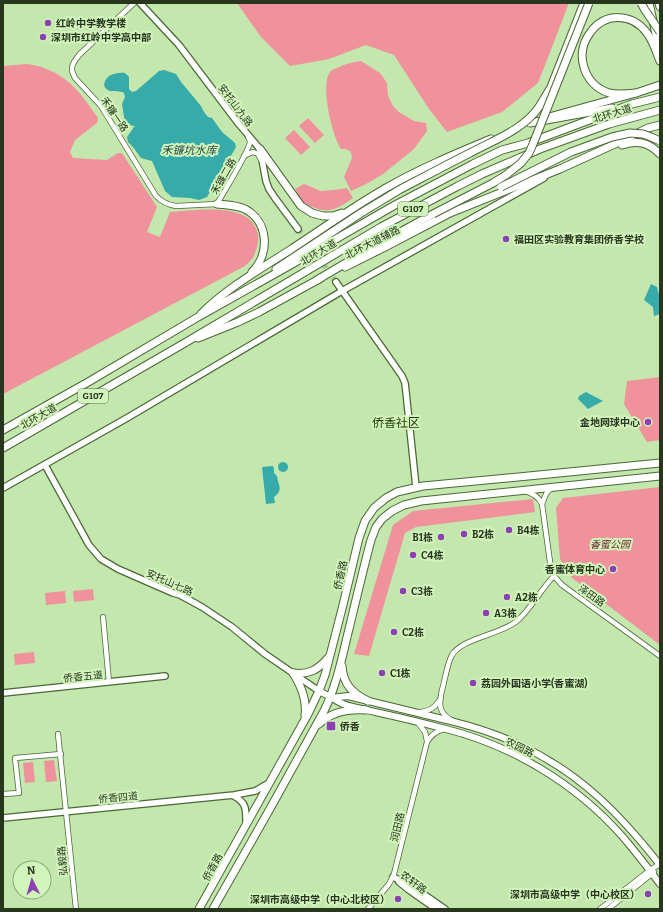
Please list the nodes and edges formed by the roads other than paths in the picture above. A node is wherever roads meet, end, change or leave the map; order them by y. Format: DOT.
graph roads {
  1 [pos="134,3"];
  2 [pos="140,3"];
  3 [pos="584,3"];
  4 [pos="590,3"];
  5 [pos="641,3"];
  6 [pos="649,3"];
  7 [pos="659,3"];
  8 [pos="660,7"];
  9 [pos="578,18"];
  10 [pos="660,32"];
  11 [pos="660,52"];
  12 [pos="660,60"];
  13 [pos="660,85"];
  14 [pos="636,93"];
  15 [pos="660,97"];
  16 [pos="632,104"];
  17 [pos="660,110"];
  18 [pos="530,123"];
  19 [pos="660,124"];
  20 [pos="248,136"];
  21 [pos="660,141"];
  22 [pos="260,149"];
  23 [pos="598,151"];
  24 [pos="660,154"];
  25 [pos="244,156"];
  26 [pos="262,162"];
  27 [pos="560,169"];
  28 [pos="217,204"];
  29 [pos="350,210"];
  30 [pos="450,213"];
  31 [pos="298,228"];
  32 [pos="245,279"];
  33 [pos="317,280"];
  34 [pos="336,282"];
  35 [pos="248,288"];
  36 [pos="342,291"];
  37 [pos="198,317"];
  38 [pos="182,344"];
  39 [pos="3,430"];
  40 [pos="3,448"];
  41 [pos="660,463"];
  42 [pos="45,465"];
  43 [pos="549,474"];
  44 [pos="533,476"];
  45 [pos="660,476"];
  46 [pos="416,487"];
  47 [pos="553,487"];
  48 [pos="3,488"];
  49 [pos="534,489"];
  50 [pos="519,490"];
  51 [pos="542,504"];
  52 [pos="554,576"];
  53 [pos="102,617"];
  54 [pos="330,654"];
  55 [pos="660,656"];
  56 [pos="342,661"];
  57 [pos="293,673"];
  58 [pos="165,676"];
  59 [pos="109,682"];
  60 [pos="319,691"];
  61 [pos="3,693"];
  62 [pos="331,698"];
  63 [pos="440,699"];
  64 [pos="368,701"];
  65 [pos="366,710"];
  66 [pos="414,712"];
  67 [pos="305,720"];
  68 [pos="452,721"];
  69 [pos="418,722"];
  70 [pos="447,729"];
  71 [pos="314,730"];
  72 [pos="58,734"];
  73 [pos="427,742"];
  74 [pos="60,754"];
  75 [pos="270,782"];
  76 [pos="3,794"];
  77 [pos="234,795"];
  78 [pos="67,811"];
  79 [pos="3,818"];
  80 [pos="246,825"];
  81 [pos="660,864"];
  82 [pos="651,872"];
  83 [pos="393,877"];
  84 [pos="660,884"];
  85 [pos="76,909"];
  86 [pos="200,909"];
  87 [pos="213,909"];
  88 [pos="368,909"];
  89 [pos="436,909"];
  90 [pos="445,909"];
  91 [pos="600,909"];
  92 [pos="608,909"];
  1 -- 28 [label="street, 禾镰一路"];
  2 -- 20 [label="street, 安托山九路"];
  3 -- 9 [label="main road"];
  4 -- 9 [label="main road"];
  4 -- 33 [label="main road, bridge"];
  5 -- 10 [label="main road, bridge"];
  6 -- 11 [label="main road"];
  7 -- 8 [label="main road"];
  9 -- 35 [label="main road, bridge"];
  12 -- 14 [label="main road"];
  13 -- 14 [label="main road"];
  14 -- 18 [label="main road"];
  15 -- 16 [label="main road, 北环大道 / G107"];
  16 -- 18 [label="main road"];
  16 -- 35 [label="main road, 北环大道 / G107"];
  17 -- 38 [label="main road, 北环大道 / G107"];
  18 -- 29 [label="main road"];
  19 -- 23 [label="main road, 北环大道辅路"];
  20 -- 22 [label="street, 安托山九路"];
  20 -- 25 [label="street, 禾镰二路"];
  21 -- 30 [label="main road, bridge"];
  22 -- 26 [label="street"];
  22 -- 29 [label="main road"];
  23 -- 24 [label="main road"];
  23 -- 27 [label="main road, 北环大道辅路"];
  25 -- 26 [label="street, 禾镰二路"];
  25 -- 28 [label="street, 禾镰二路"];
  26 -- 31 [label="street"];
  27 -- 30 [label="main road, 北环大道辅路"];
  27 -- 36 [label="street"];
  28 -- 32 [label="main road"];
  29 -- 32 [label="main road"];
  30 -- 33 [label="main road, 北环大道辅路"];
  32 -- 37 [label="main road"];
  33 -- 38 [label="main road, 北环大道辅路"];
  34 -- 36 [label="street"];
  35 -- 37 [label="main road, 北环大道 / G107"];
  36 -- 42 [label="street"];
  36 -- 46 [label="street"];
  37 -- 39 [label="main road, 北环大道 / G107"];
  38 -- 40 [label="main road, 北环大道 / G107"];
  41 -- 43 [label="main road, 侨香路"];
  42 -- 48 [label="street"];
  42 -- 57 [label="street, 安托山七路"];
  43 -- 44 [label="main road, 侨香路"];
  43 -- 47 [label="main road"];
  44 -- 46 [label="main road, 侨香路"];
  44 -- 49 [label="main road"];
  45 -- 47 [label="main road"];
  46 -- 54 [label="main road, 侨香路"];
  47 -- 49 [label="main road"];
  47 -- 51 [label="street"];
  49 -- 50 [label="main road"];
  50 -- 51 [label="street"];
  50 -- 56 [label="main road"];
  51 -- 52 [label="street"];
  52 -- 55 [label="street, 泽田路"];
  52 -- 63 [label="street"];
  53 -- 59 [label="street"];
  54 -- 57 [label="main road"];
  54 -- 60 [label="main road, 侨香路"];
  56 -- 62 [label="main road"];
  56 -- 64 [label="main road"];
  57 -- 60 [label="street, 安托山七路"];
  57 -- 67 [label="main road"];
  58 -- 59 [label="street, 侨香五道"];
  59 -- 61 [label="street, 侨香五道"];
  60 -- 62 [label="main road, 农园路"];
  60 -- 67 [label="main road, 侨香路"];
  62 -- 64 [label="main road, 农园路"];
  62 -- 65 [label="main road, 农园路"];
  62 -- 71 [label="main road"];
  63 -- 66 [label="street"];
  63 -- 68 [label="street"];
  64 -- 66 [label="main road, 农园路"];
  65 -- 69 [label="main road, 农园路"];
  65 -- 71 [label="main road"];
  66 -- 68 [label="main road, 农园路"];
  67 -- 75 [label="main road, 侨香路"];
  68 -- 81 [label="main road, 农园路"];
  69 -- 70 [label="main road, 农园路"];
  69 -- 73 [label="street"];
  70 -- 73 [label="street"];
  70 -- 82 [label="main road, 农园路"];
  71 -- 87 [label="main road"];
  72 -- 74 [label="street, 弘毅路"];
  73 -- 83 [label="street, 润田路"];
  74 -- 76 [label="street"];
  74 -- 78 [label="street, 弘毅路"];
  75 -- 77 [label="street, 侨香四道"];
  75 -- 80 [label="main road, 侨香路"];
  77 -- 78 [label="street, 侨香四道"];
  77 -- 80 [label="street"];
  78 -- 79 [label="street, 侨香四道"];
  78 -- 85 [label="street, 弘毅路"];
  80 -- 86 [label="main road, 侨香路"];
  81 -- 82 [label="street"];
  82 -- 84 [label="main road, 农园路"];
  82 -- 91 [label="street"];
  82 -- 92 [label="street"];
  83 -- 88 [label="street, 润田路"];
  83 -- 89 [label="street, 农轩路"];
  83 -- 90 [label="street, 农轩路"];
}
